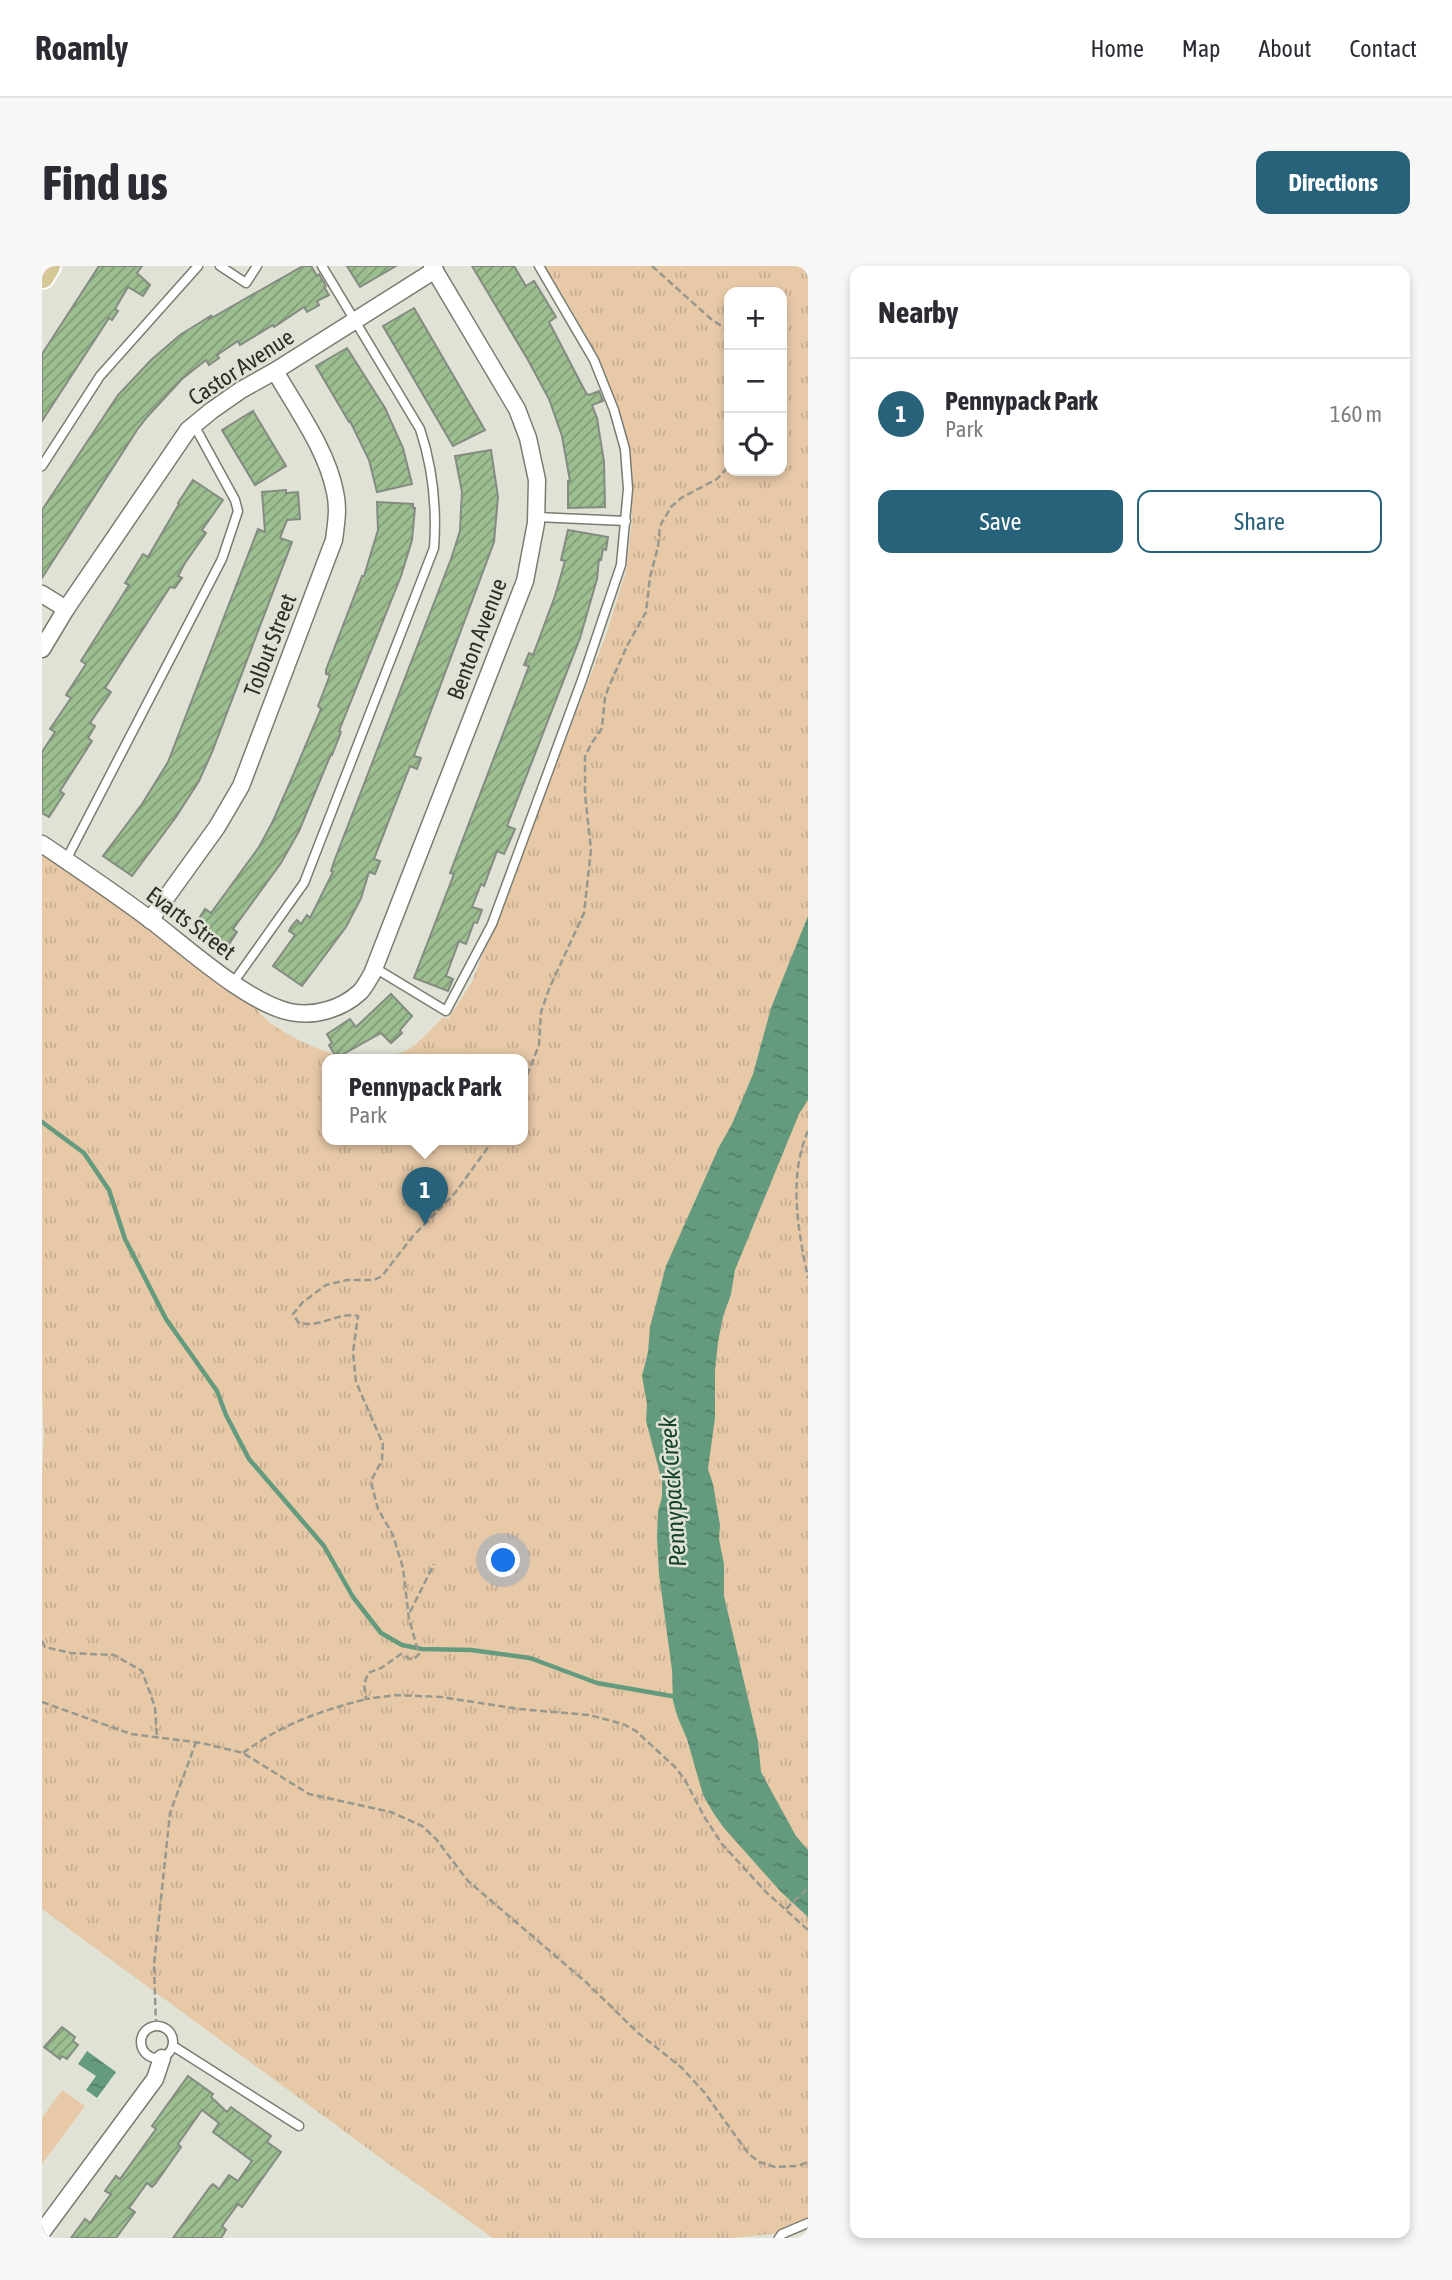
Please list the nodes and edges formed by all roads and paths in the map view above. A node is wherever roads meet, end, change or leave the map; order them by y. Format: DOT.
graph roads {
  1 [pos="48,266"];
  2 [pos="198,266"];
  3 [pos="220,266"];
  4 [pos="257,266"];
  5 [pos="322,266"];
  6 [pos="539,266"];
  7 [pos="652,266"];
  8 [pos="433,268"];
  9 [pos="42,276"];
  10 [pos="355,321"];
  11 [pos="724,328"];
  12 [pos="275,371"];
  13 [pos="194,425"];
  14 [pos="42,466"];
  15 [pos="724,471"];
  16 [pos="536,517"];
  17 [pos="626,521"];
  18 [pos="42,594"];
  19 [pos="66,609"];
  20 [pos="42,649"];
  21 [pos="42,844"];
  22 [pos="66,860"];
  23 [pos="150,919"];
  24 [pos="374,968"];
  25 [pos="233,983"];
  26 [pos="323,1011"];
  27 [pos="528,1072"];
  28 [pos="808,1131"];
  29 [pos="490,1145"];
  30 [pos="808,1278"];
  31 [pos="434,1564"];
  32 [pos="410,1612"];
  33 [pos="42,1642"];
  34 [pos="366,1699"];
  35 [pos="42,1702"];
  36 [pos="157,1738"];
  37 [pos="196,1742"];
  38 [pos="243,1753"];
  39 [pos="808,1888"];
  40 [pos="786,1909"];
  41 [pos="808,1930"];
  42 [pos="156,2026"];
  43 [pos="167,2052"];
  44 [pos="299,2126"];
  45 [pos="808,2162"];
  46 [pos="808,2223"];
  47 [pos="42,2232"];
  48 [pos="779,2238"];
  1 -- 9 [label="main road"];
  2 -- 14 [label="lane"];
  3 -- 4 [label="lane"];
  5 -- 10 [label="lane"];
  6 -- 17 [label="lane"];
  7 -- 11 [label="path"];
  8 -- 10 [label="street, Castor Avenue"];
  8 -- 16 [label="street, Benton Avenue"];
  10 -- 12 [label="street, Castor Avenue"];
  10 -- 25 [label="lane"];
  12 -- 13 [label="street, Castor Avenue"];
  12 -- 23 [label="street, Tolbut Street"];
  13 -- 19 [label="street, Castor Avenue"];
  13 -- 22 [label="lane"];
  15 -- 27 [label="path"];
  16 -- 17 [label="lane"];
  16 -- 24 [label="street, Benton Avenue"];
  17 -- 24 [label="lane"];
  18 -- 19 [label="street"];
  19 -- 20 [label="street, Castor Avenue"];
  21 -- 22 [label="street, Evarts Street"];
  22 -- 23 [label="street, Evarts Street"];
  23 -- 25 [label="street, Evarts Street"];
  24 -- 26 [label="street, Benton Avenue"];
  25 -- 26 [label="street, Evarts Street"];
  28 -- 30 [label="path"];
  29 -- 32 [label="path"];
  31 -- 32 [label="path"];
  32 -- 34 [label="path"];
  33 -- 36 [label="path"];
  34 -- 38 [label="path"];
  34 -- 40 [label="path"];
  35 -- 36 [label="path"];
  36 -- 37 [label="path"];
  37 -- 38 [label="path"];
  37 -- 42 [label="path"];
  38 -- 45 [label="path"];
  39 -- 40 [label="path"];
  40 -- 41 [label="path"];
  42 -- 43 [label="lane"];
  42 -- 43 [label="lane"];
  43 -- 44 [label="lane"];
  43 -- 47 [label="street"];
  46 -- 48 [label="lane"];
}
